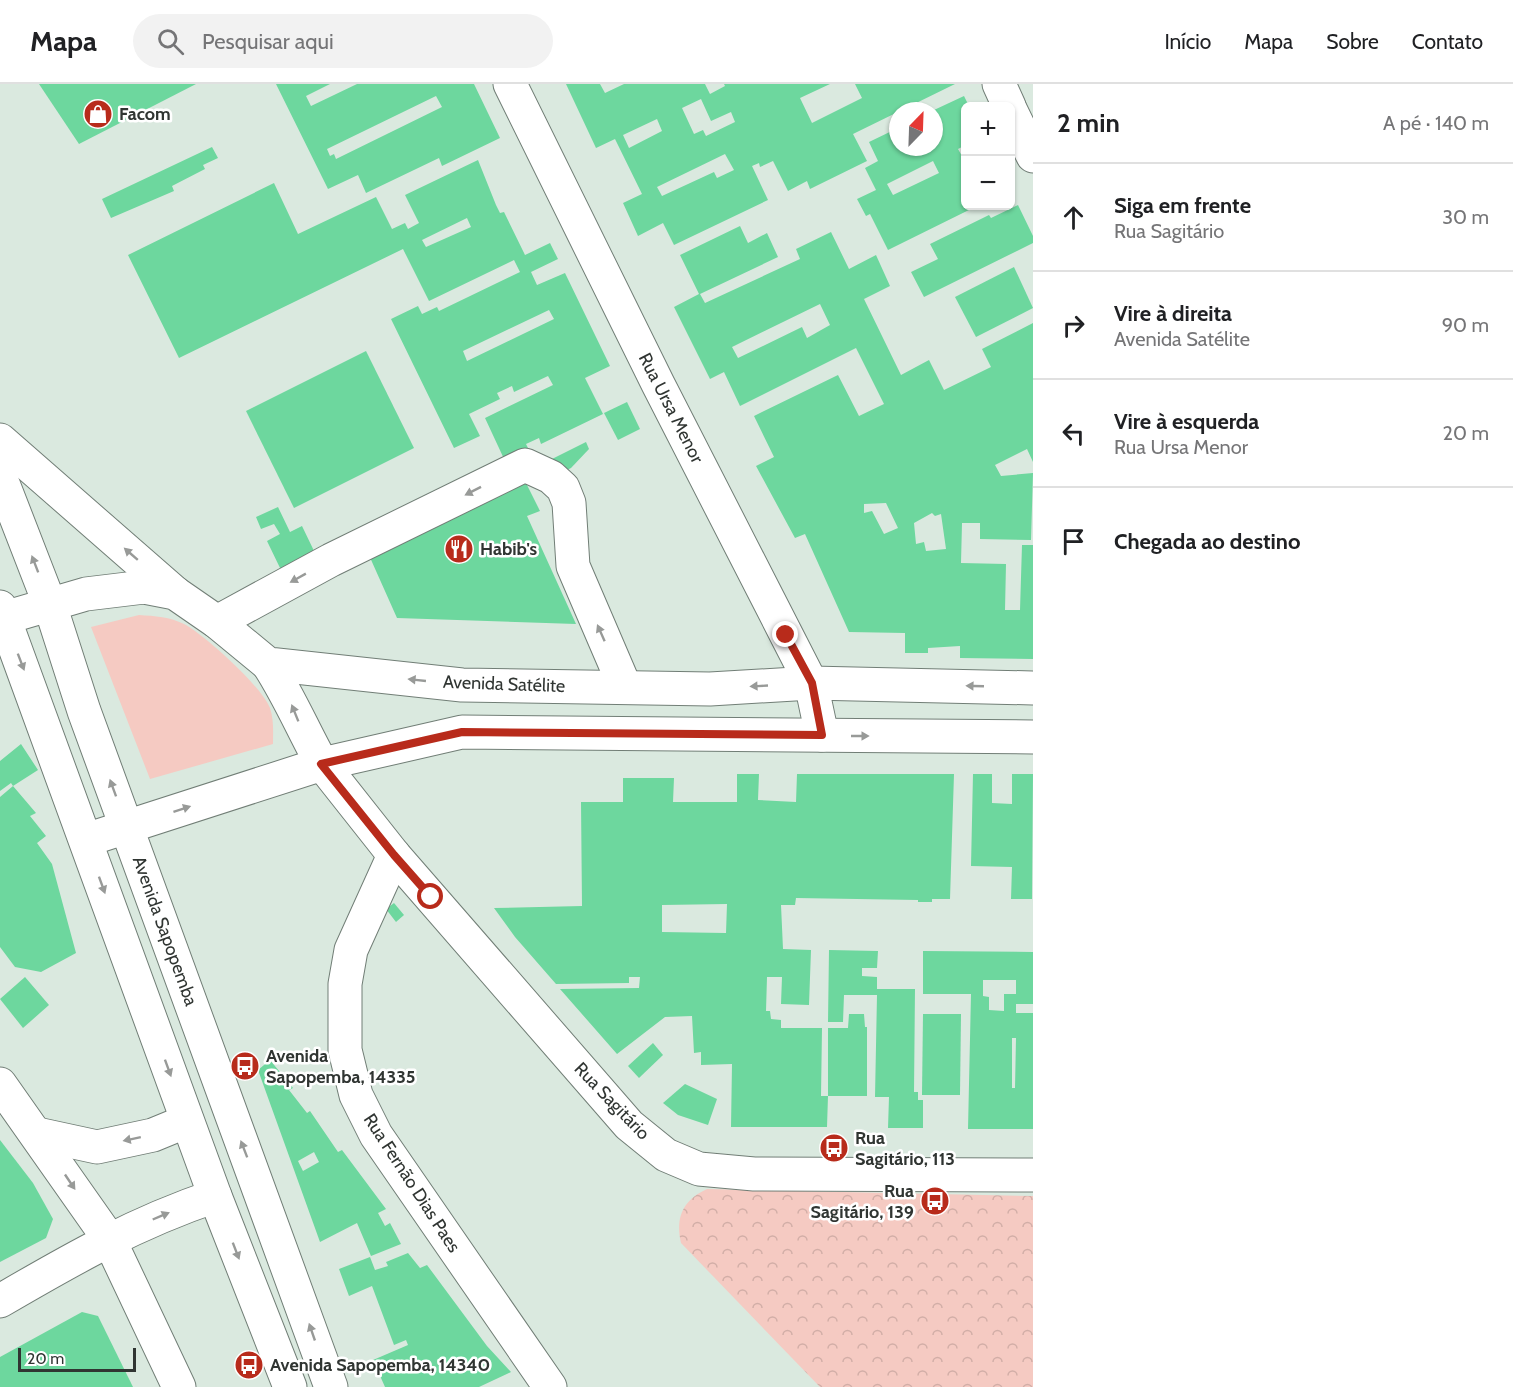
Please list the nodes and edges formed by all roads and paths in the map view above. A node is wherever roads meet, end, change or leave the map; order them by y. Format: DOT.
graph roads {
  1 [pos="510,84"];
  2 [pos="999,84"];
  3 [pos="1007,102"];
  4 [pos="1015,118"];
  5 [pos="1033,156"];
  6 [pos="0,440"];
  7 [pos="0,476"];
  8 [pos="175,593"];
  9 [pos="50,604"];
  10 [pos="2,613"];
  11 [pos="217,622"];
  12 [pos="268,664"];
  13 [pos="812,683"];
  14 [pos="625,687"];
  15 [pos="1033,688"];
  16 [pos="822,735"];
  17 [pos="1033,737"];
  18 [pos="321,764"];
  19 [pos="128,826"];
  20 [pos="86,840"];
  21 [pos="394,855"];
  22 [pos="0,1084"];
  23 [pos="187,1121"];
  24 [pos="37,1134"];
  25 [pos="1033,1175"];
  26 [pos="215,1197"];
  27 [pos="109,1239"];
  28 [pos="0,1301"];
  29 [pos="179,1387"];
  30 [pos="290,1387"];
  31 [pos="331,1387"];
  32 [pos="550,1387"];
  1 -- 13 [label="main road, Rua Ursa Menor"];
  2 -- 3 [label="main road"];
  4 -- 5 [label="main road"];
  8 -- 6 [label="main road, one-way"];
  9 -- 7 [label="main road, Avenida Sapopemba, one-way"];
  8 -- 9 [label="main road"];
  8 -- 11 [label="main road"];
  9 -- 10 [label="main road"];
  19 -- 9 [label="main road, Avenida Sapopemba, one-way"];
  10 -- 20 [label="main road, one-way"];
  11 -- 12 [label="main road"];
  14 -- 11 [label="main road, one-way"];
  14 -- 12 [label="main road, Avenida Satélite, one-way"];
  18 -- 12 [label="main road, Rua Sagitário, one-way"];
  13 -- 14 [label="main road, Avenida Satélite, one-way"];
  15 -- 13 [label="main road, Avenida Satélite, one-way"];
  13 -- 16 [label="main road, Rua Ursa Menor"];
  16 -- 17 [label="main road, one-way"];
  16 -- 18 [label="main road"];
  19 -- 18 [label="main road, one-way"];
  18 -- 21 [label="main road, Rua Sagitário"];
  19 -- 20 [label="main road"];
  31 -- 19 [label="main road, Avenida Sapopemba, one-way"];
  20 -- 23 [label="main road, one-way"];
  21 -- 25 [label="main road, Rua Sagitário"];
  21 -- 32 [label="main road, Rua Fernão Dias Paes"];
  22 -- 24 [label="main road"];
  23 -- 24 [label="main road, one-way"];
  23 -- 26 [label="main road"];
  24 -- 27 [label="main road, one-way"];
  27 -- 26 [label="main road, one-way"];
  26 -- 30 [label="main road, one-way"];
  27 -- 28 [label="main road"];
  27 -- 29 [label="main road"];
}
